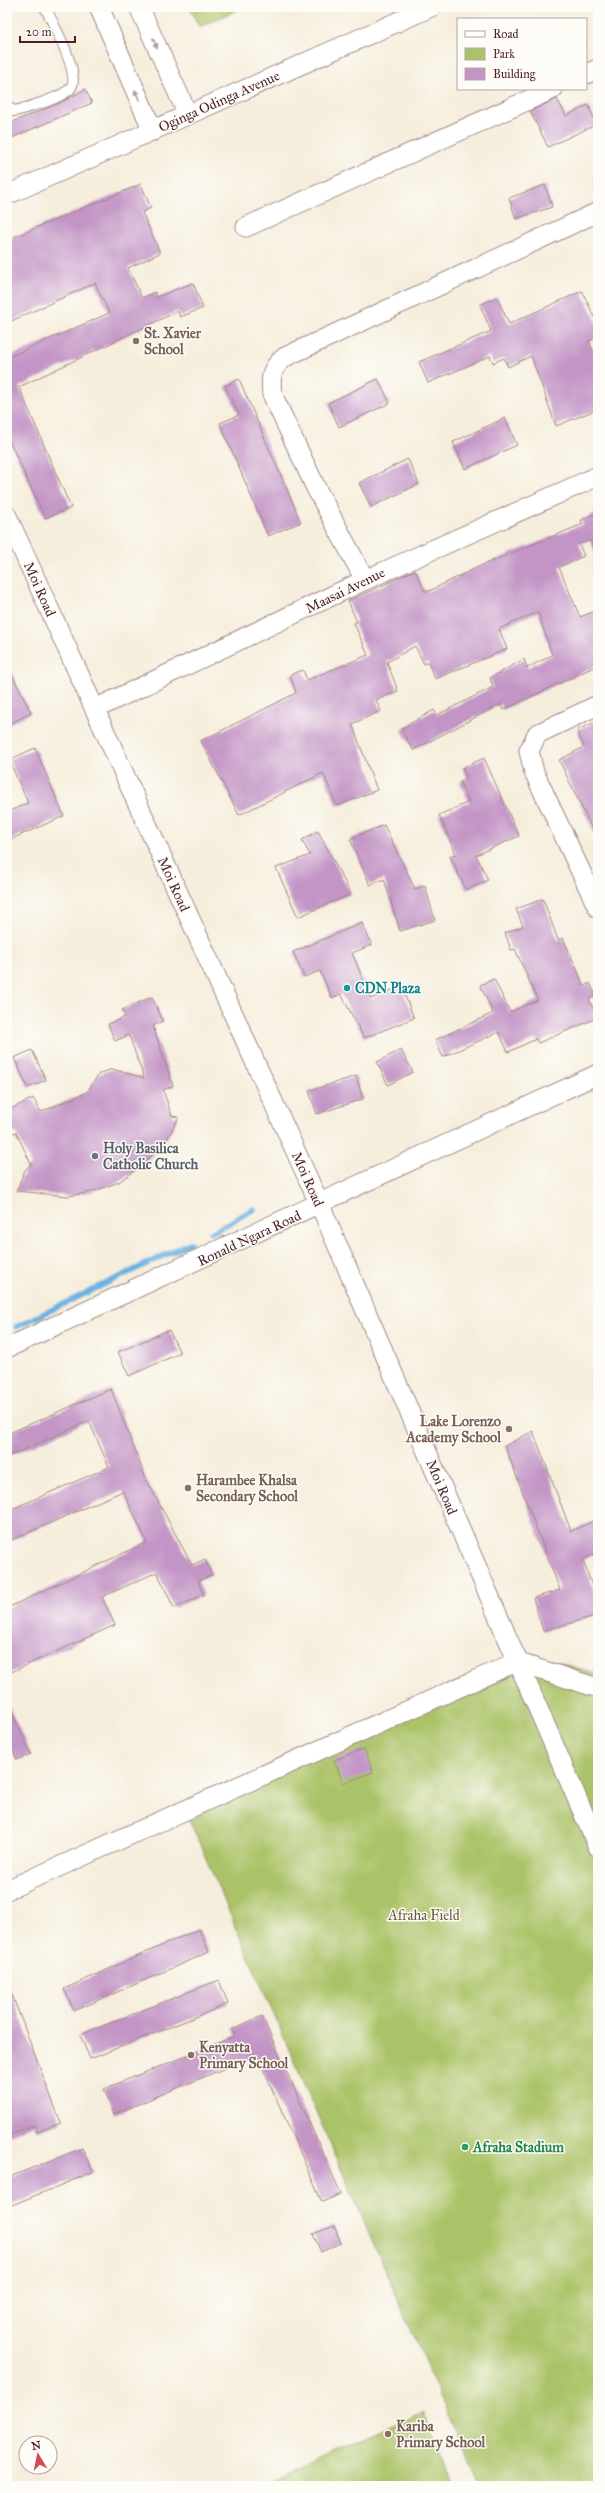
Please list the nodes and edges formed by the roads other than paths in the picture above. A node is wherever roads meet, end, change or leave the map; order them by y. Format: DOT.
graph roads {
  1 [pos="45,7"];
  2 [pos="99,7"];
  3 [pos="139,7"];
  4 [pos="432,7"];
  5 [pos="598,69"];
  6 [pos="587,74"];
  7 [pos="551,90"];
  8 [pos="7,106"];
  9 [pos="188,115"];
  10 [pos="153,131"];
  11 [pos="7,195"];
  12 [pos="598,212"];
  13 [pos="246,227"];
  14 [pos="598,476"];
  15 [pos="7,516"];
  16 [pos="365,580"];
  17 [pos="598,706"];
  18 [pos="95,709"];
  19 [pos="598,908"];
  20 [pos="598,1074"];
  21 [pos="320,1205"];
  22 [pos="7,1348"];
  23 [pos="516,1662"];
  24 [pos="598,1688"];
  25 [pos="598,1847"];
  26 [pos="7,1890"];
  1 -- 8 [label="lane"];
  10 -- 2 [label="street, one-way"];
  3 -- 9 [label="street, one-way"];
  4 -- 9 [label="street, Oginga Odinga Avenue"];
  5 -- 6 [label="street"];
  7 -- 13 [label="street"];
  9 -- 10 [label="street, Oginga Odinga Avenue"];
  10 -- 11 [label="street, Oginga Odinga Avenue"];
  12 -- 16 [label="street"];
  14 -- 16 [label="street, Maasai Avenue"];
  15 -- 18 [label="street, Moi Road"];
  16 -- 18 [label="street, Maasai Avenue"];
  17 -- 19 [label="street"];
  18 -- 21 [label="street, Moi Road"];
  20 -- 21 [label="street, Ronald Ngara Road"];
  21 -- 22 [label="street, Ronald Ngara Road"];
  21 -- 23 [label="street, Moi Road"];
  23 -- 24 [label="street"];
  23 -- 25 [label="street, Moi Road"];
  23 -- 26 [label="street"];
}
